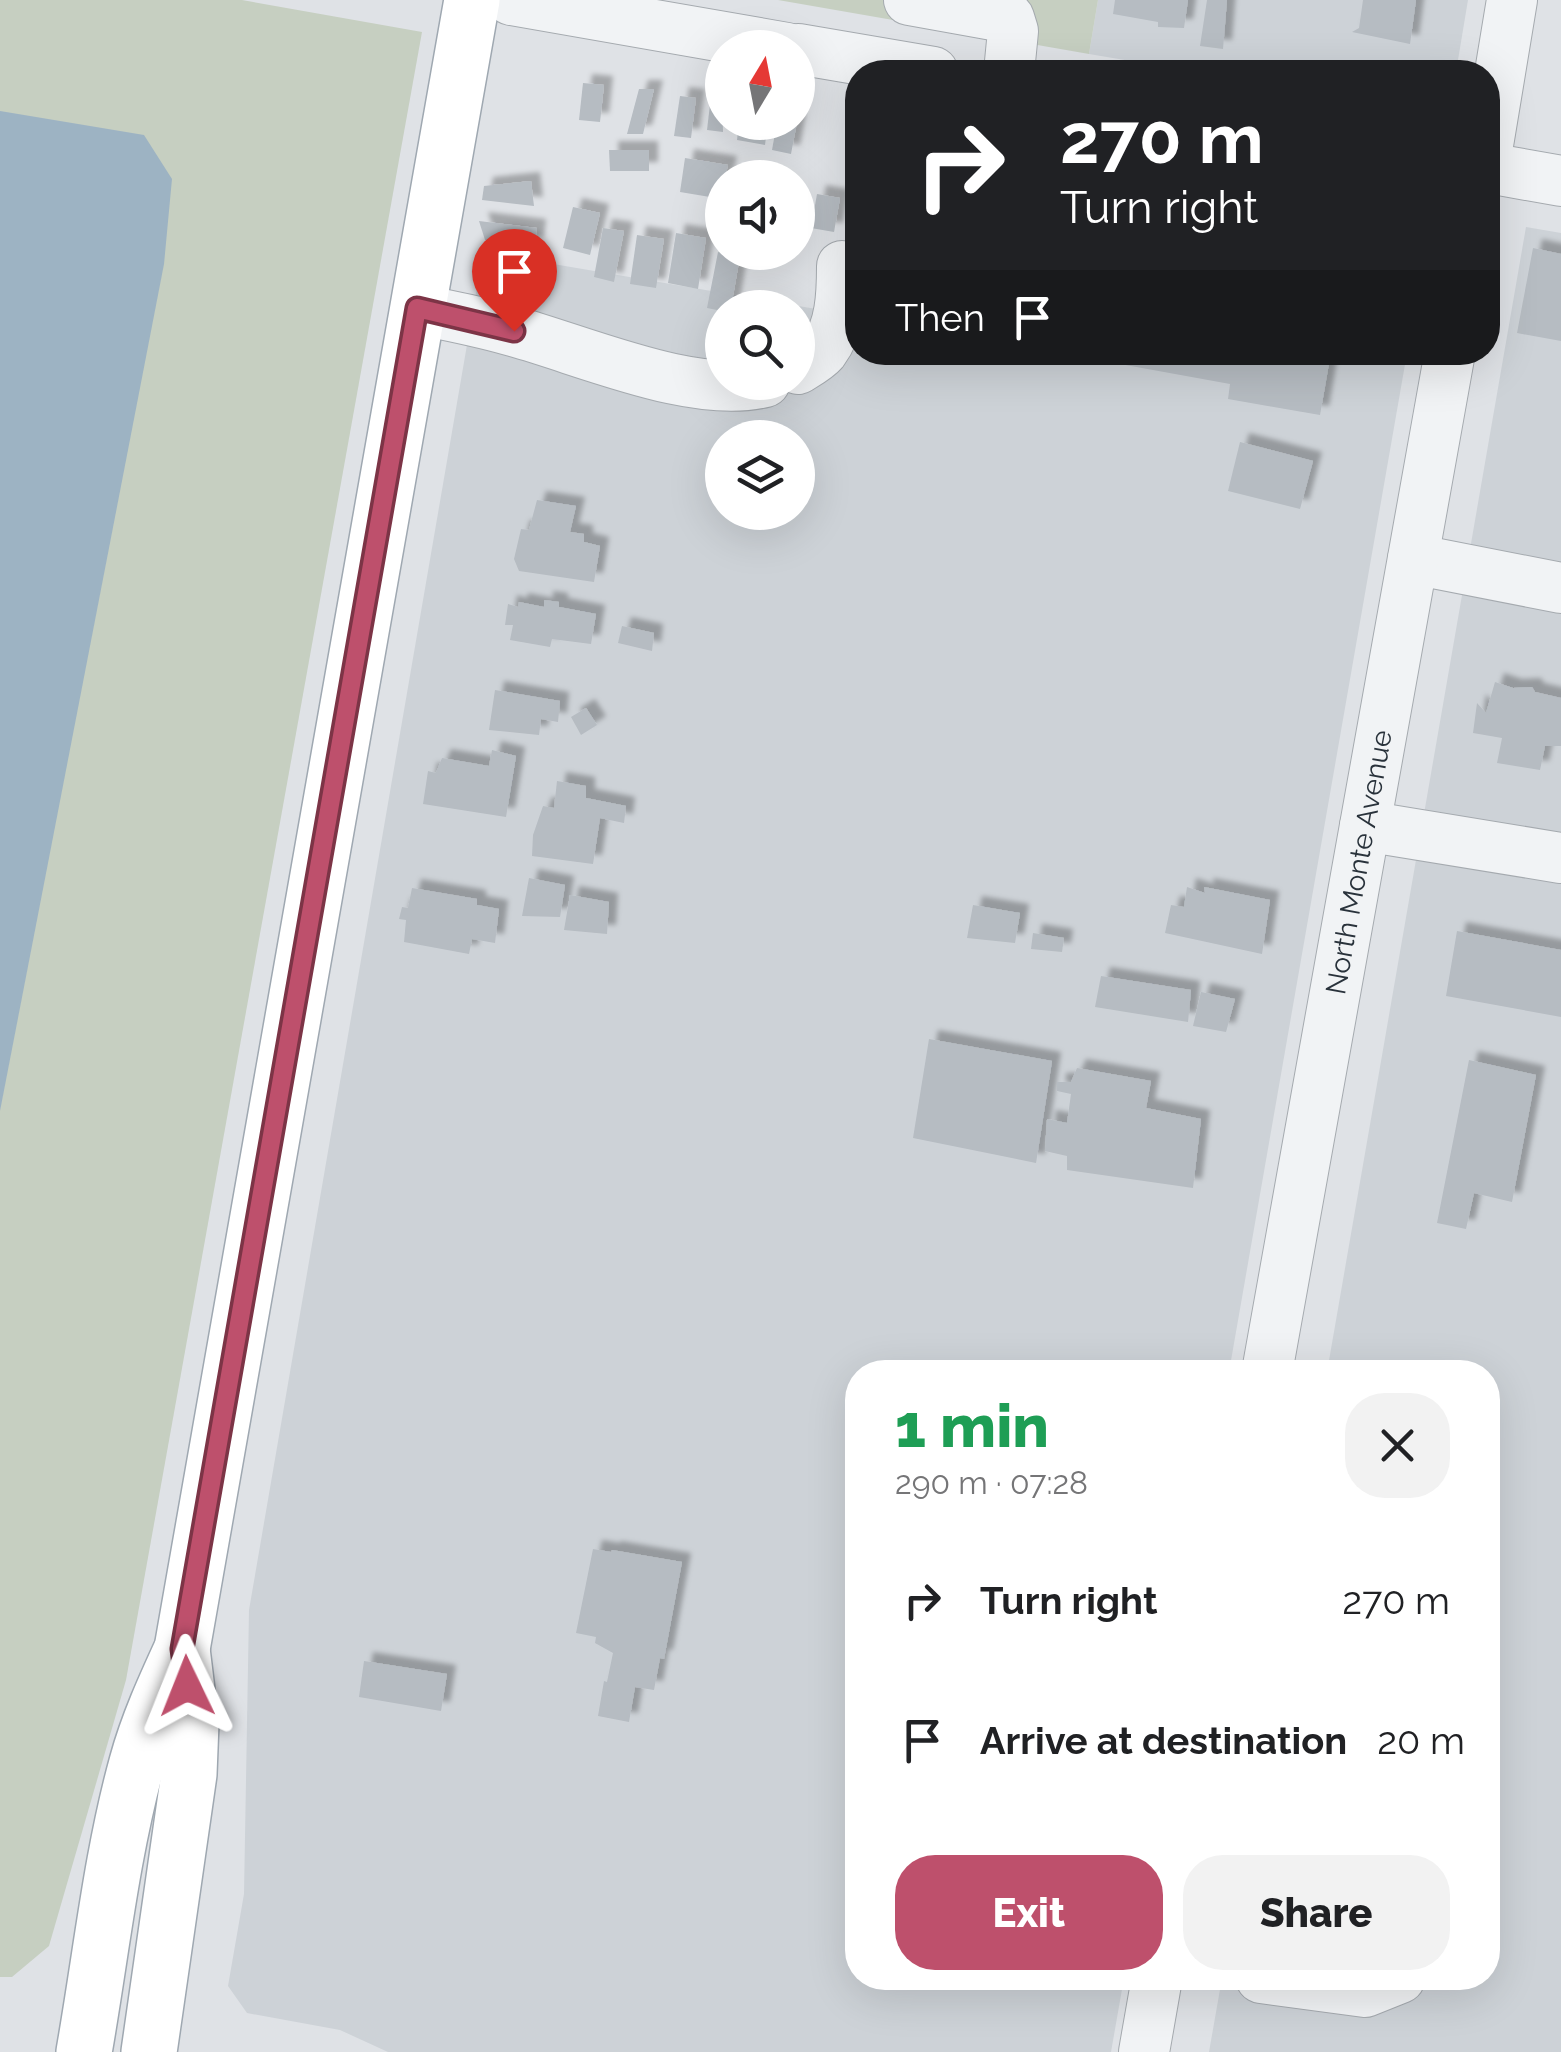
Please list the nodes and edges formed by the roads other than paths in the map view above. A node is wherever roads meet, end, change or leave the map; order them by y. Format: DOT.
graph roads {
  1 [pos="472,0"];
  2 [pos="511,0"];
  3 [pos="909,0"];
  4 [pos="1512,0"];
  5 [pos="632,10"];
  6 [pos="714,30"];
  7 [pos="815,52"];
  8 [pos="863,60"];
  9 [pos="1011,60"];
  10 [pos="1500,72"];
  11 [pos="1500,170"];
  12 [pos="1561,181"];
  13 [pos="842,266"];
  14 [pos="417,308"];
  15 [pos="815,358"];
  16 [pos="1448,365"];
  17 [pos="705,385"];
  18 [pos="1413,559"];
  19 [pos="1561,588"];
  20 [pos="1365,826"];
  21 [pos="1561,858"];
  22 [pos="1268,1360"];
  23 [pos="182,1649"];
  24 [pos="1156,1990"];
  25 [pos="84,2052"];
  26 [pos="149,2052"];
  27 [pos="1144,2052"];
  1 -- 14 [label="main road"];
  2 -- 5 [label="street"];
  3 -- 9 [label="street"];
  4 -- 10 [label="street"];
  5 -- 6 [label="street"];
  7 -- 8 [label="street"];
  11 -- 12 [label="street"];
  13 -- 15 [label="street"];
  14 -- 17 [label="street"];
  14 -- 23 [label="main road"];
  16 -- 18 [label="street, North Monte Avenue"];
  18 -- 19 [label="street"];
  18 -- 20 [label="street, North Monte Avenue"];
  20 -- 21 [label="street"];
  20 -- 22 [label="street, North Monte Avenue"];
  23 -- 25 [label="main road"];
  23 -- 26 [label="main road"];
  24 -- 27 [label="street"];
}
